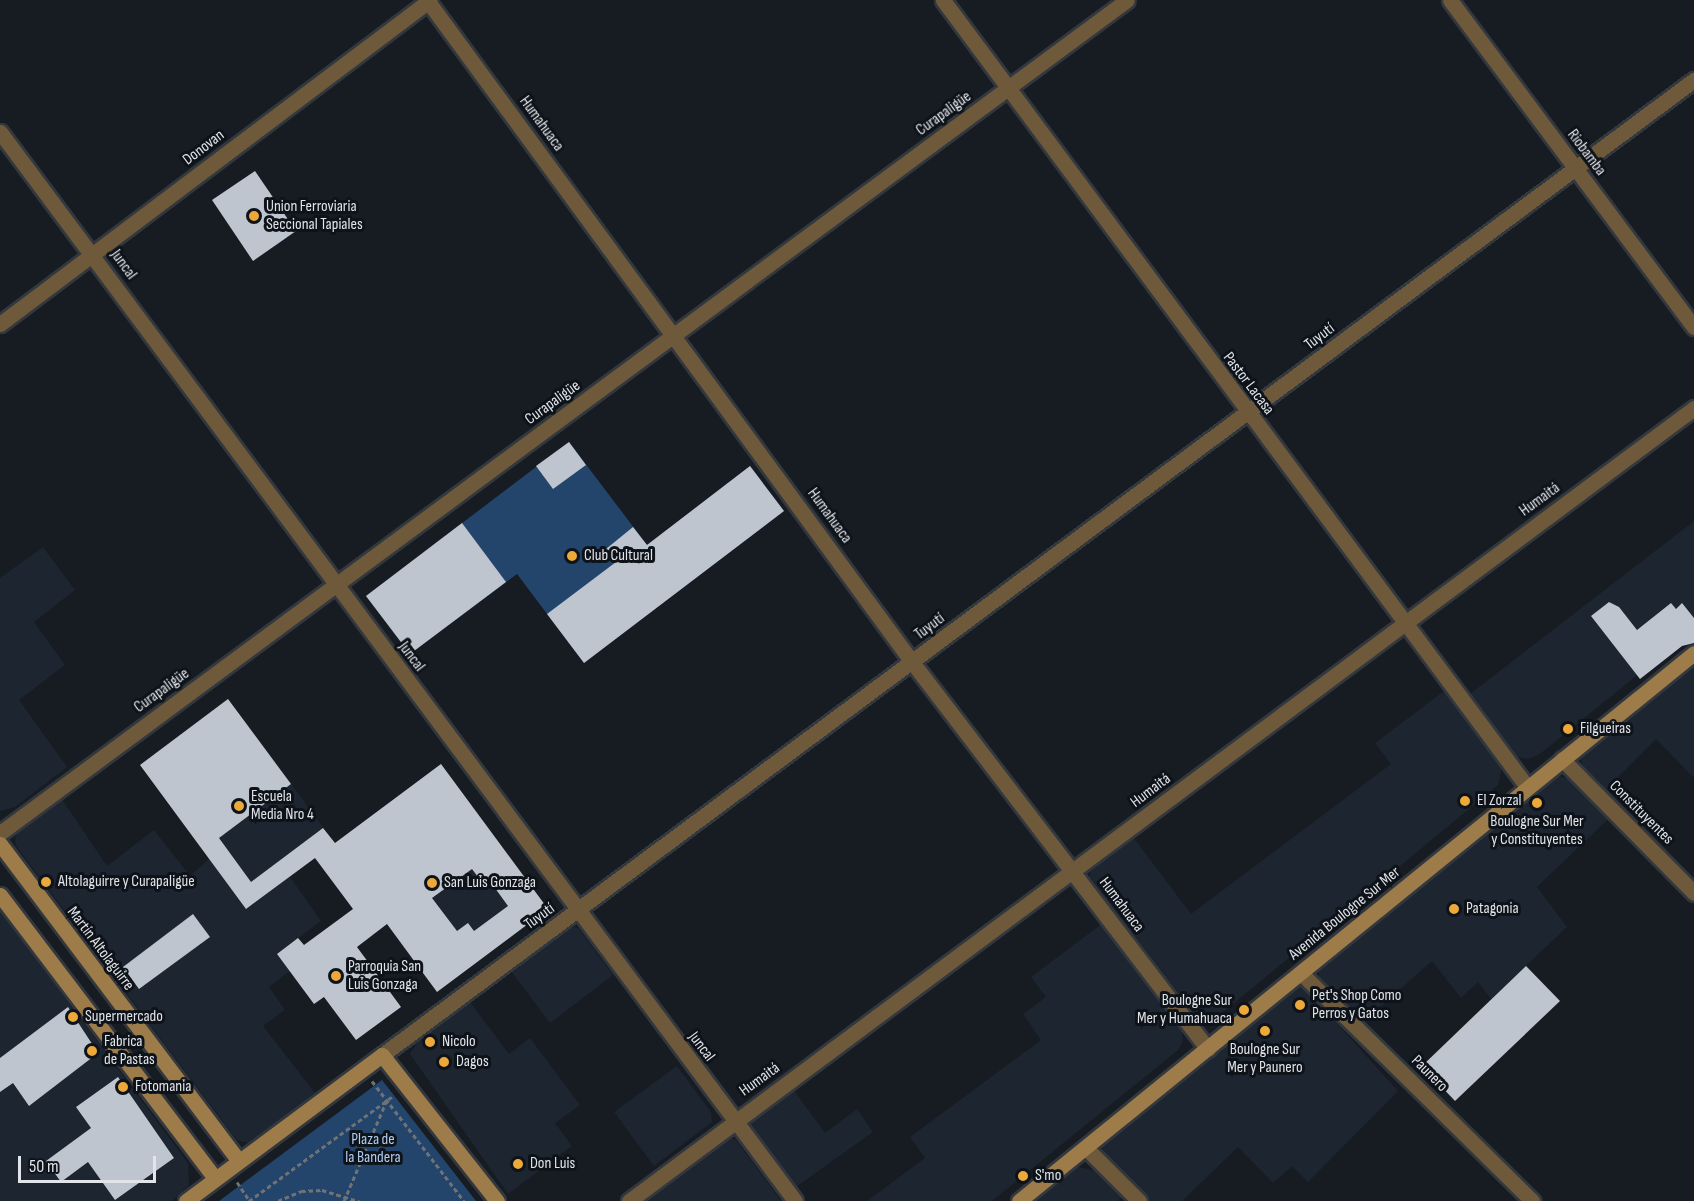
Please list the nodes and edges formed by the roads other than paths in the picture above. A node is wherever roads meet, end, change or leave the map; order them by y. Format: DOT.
graph roads {
  1 [pos="429,0"];
  2 [pos="943,0"];
  3 [pos="1126,0"];
  4 [pos="1450,0"];
  5 [pos="1694,80"];
  6 [pos="1008,90"];
  7 [pos="0,132"];
  8 [pos="1575,168"];
  9 [pos="93,255"];
  10 [pos="0,324"];
  11 [pos="1694,327"];
  12 [pos="675,335"];
  13 [pos="1694,408"];
  14 [pos="1247,414"];
  15 [pos="335,586"];
  16 [pos="1404,622"];
  17 [pos="1694,653"];
  18 [pos="912,662"];
  19 [pos="1562,759"];
  20 [pos="1528,788"];
  21 [pos="0,833"];
  22 [pos="0,844"];
  23 [pos="1074,873"];
  24 [pos="1694,893"];
  25 [pos="0,894"];
  26 [pos="578,911"];
  27 [pos="1301,973"];
  28 [pos="1208,1049"];
  29 [pos="382,1055"];
  30 [pos="734,1121"];
  31 [pos="1086,1148"];
  32 [pos="238,1160"];
  33 [pos="215,1178"];
  34 [pos="186,1201"];
  35 [pos="497,1201"];
  36 [pos="629,1201"];
  37 [pos="795,1201"];
  38 [pos="1019,1201"];
  39 [pos="1139,1201"];
  40 [pos="1532,1201"];
  1 -- 9 [label="street, Donovan"];
  1 -- 12 [label="street, Humahuaca"];
  2 -- 6 [label="street, Pastor Lacasa"];
  3 -- 6 [label="street, Curapaligüe"];
  4 -- 8 [label="street, Riobamba"];
  5 -- 8 [label="street, Tuyutí"];
  6 -- 12 [label="street, Curapaligüe"];
  6 -- 14 [label="street, Pastor Lacasa"];
  7 -- 9 [label="street, Juncal"];
  8 -- 11 [label="street, Riobamba"];
  8 -- 14 [label="street, Tuyutí"];
  9 -- 10 [label="street, Donovan"];
  9 -- 15 [label="street, Juncal"];
  12 -- 15 [label="street, Curapaligüe"];
  12 -- 18 [label="street, Humahuaca"];
  13 -- 16 [label="street, Humaitá"];
  14 -- 16 [label="street, Pastor Lacasa"];
  14 -- 18 [label="street, Tuyutí"];
  15 -- 21 [label="street, Curapaligüe"];
  15 -- 26 [label="street, Juncal"];
  16 -- 20 [label="street, Pastor Lacasa"];
  16 -- 23 [label="street, Humaitá"];
  17 -- 19 [label="street, Avenida Boulogne Sur Mer"];
  18 -- 23 [label="street, Humahuaca"];
  18 -- 26 [label="street, Tuyutí"];
  19 -- 20 [label="street, Avenida Boulogne Sur Mer"];
  19 -- 24 [label="street, Constituyentes"];
  20 -- 27 [label="street, Avenida Boulogne Sur Mer"];
  22 -- 32 [label="street, Martín Altolaguirre"];
  23 -- 28 [label="street, Humahuaca"];
  23 -- 30 [label="street, Humaitá"];
  25 -- 33 [label="street"];
  26 -- 29 [label="street, Tuyutí"];
  26 -- 30 [label="street, Juncal"];
  27 -- 28 [label="street, Avenida Boulogne Sur Mer"];
  27 -- 40 [label="street, Paunero"];
  28 -- 31 [label="street, Avenida Boulogne Sur Mer"];
  29 -- 32 [label="street, Tuyutí"];
  29 -- 35 [label="street"];
  30 -- 36 [label="street, Humaitá"];
  30 -- 37 [label="street, Juncal"];
  31 -- 38 [label="street, Avenida Boulogne Sur Mer"];
  31 -- 39 [label="street"];
  32 -- 33 [label="street, Tuyutí"];
  33 -- 34 [label="street, Tuyutí"];
}
